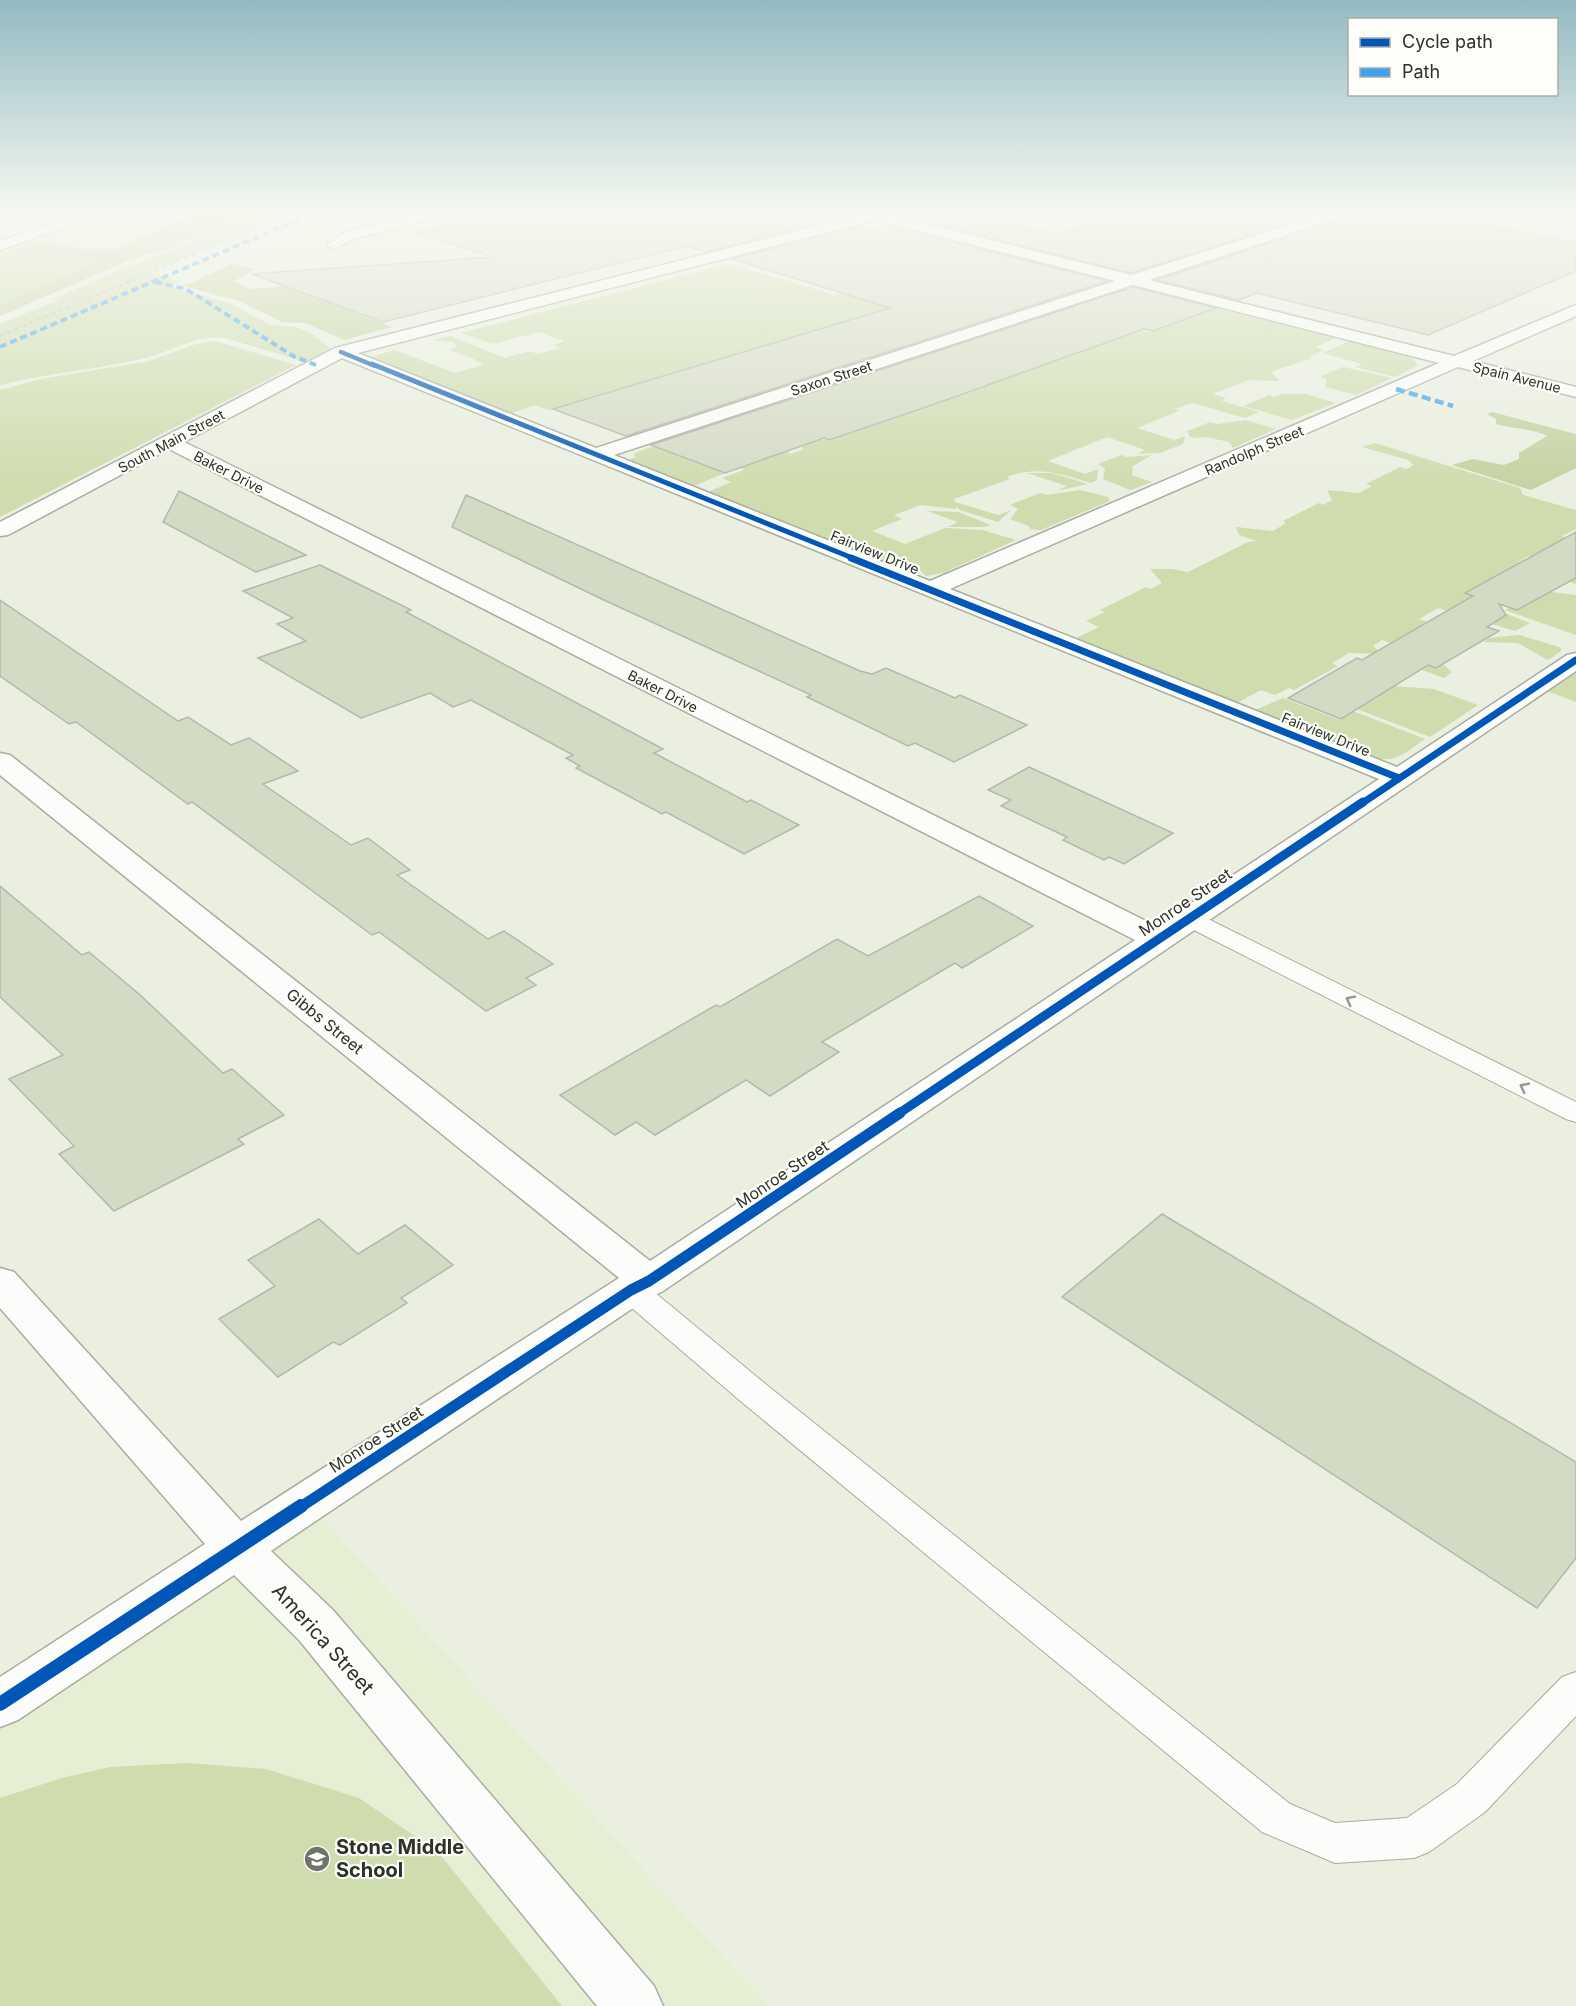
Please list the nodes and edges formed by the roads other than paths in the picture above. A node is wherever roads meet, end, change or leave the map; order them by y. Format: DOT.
graph roads {
  1 [pos="517,307"];
  2 [pos="1051,307"];
  3 [pos="1238,307"];
  4 [pos="1576,310"];
  5 [pos="341,352"];
  6 [pos="1458,362"];
  7 [pos="1576,392"];
  8 [pos="170,442"];
  9 [pos="596,454"];
  10 [pos="0,530"];
  11 [pos="930,589"];
  12 [pos="1576,660"];
  13 [pos="0,761"];
  14 [pos="1399,778"];
  15 [pos="1188,918"];
  16 [pos="1157,939"];
  17 [pos="1576,1113"];
  18 [pos="0,1282"];
  19 [pos="640,1285"];
  20 [pos="237,1548"];
  21 [pos="1576,1689"];
  22 [pos="0,1704"];
  23 [pos="634,2006"];
  1 -- 5 [label="street, South Main Street"];
  2 -- 9 [label="street, Saxon Street"];
  3 -- 6 [label="street, Spain Avenue"];
  4 -- 6 [label="street, Randolph Street"];
  5 -- 8 [label="street, South Main Street"];
  5 -- 9 [label="street, Fairview Drive"];
  6 -- 7 [label="street, Spain Avenue"];
  6 -- 11 [label="street, Randolph Street"];
  8 -- 10 [label="street, South Main Street"];
  8 -- 16 [label="street, Baker Drive"];
  9 -- 11 [label="street, Fairview Drive"];
  11 -- 14 [label="street, Fairview Drive"];
  12 -- 14 [label="street, Monroe Street"];
  13 -- 19 [label="street, Gibbs Street"];
  14 -- 15 [label="street, Monroe Street"];
  15 -- 16 [label="street, Monroe Street"];
  17 -- 15 [label="lane, one-way"];
  16 -- 19 [label="street, Monroe Street"];
  18 -- 20 [label="street, America Street"];
  19 -- 20 [label="street, Monroe Street"];
  19 -- 21 [label="lane"];
  20 -- 22 [label="street, Monroe Street"];
  20 -- 23 [label="street, America Street"];
}
